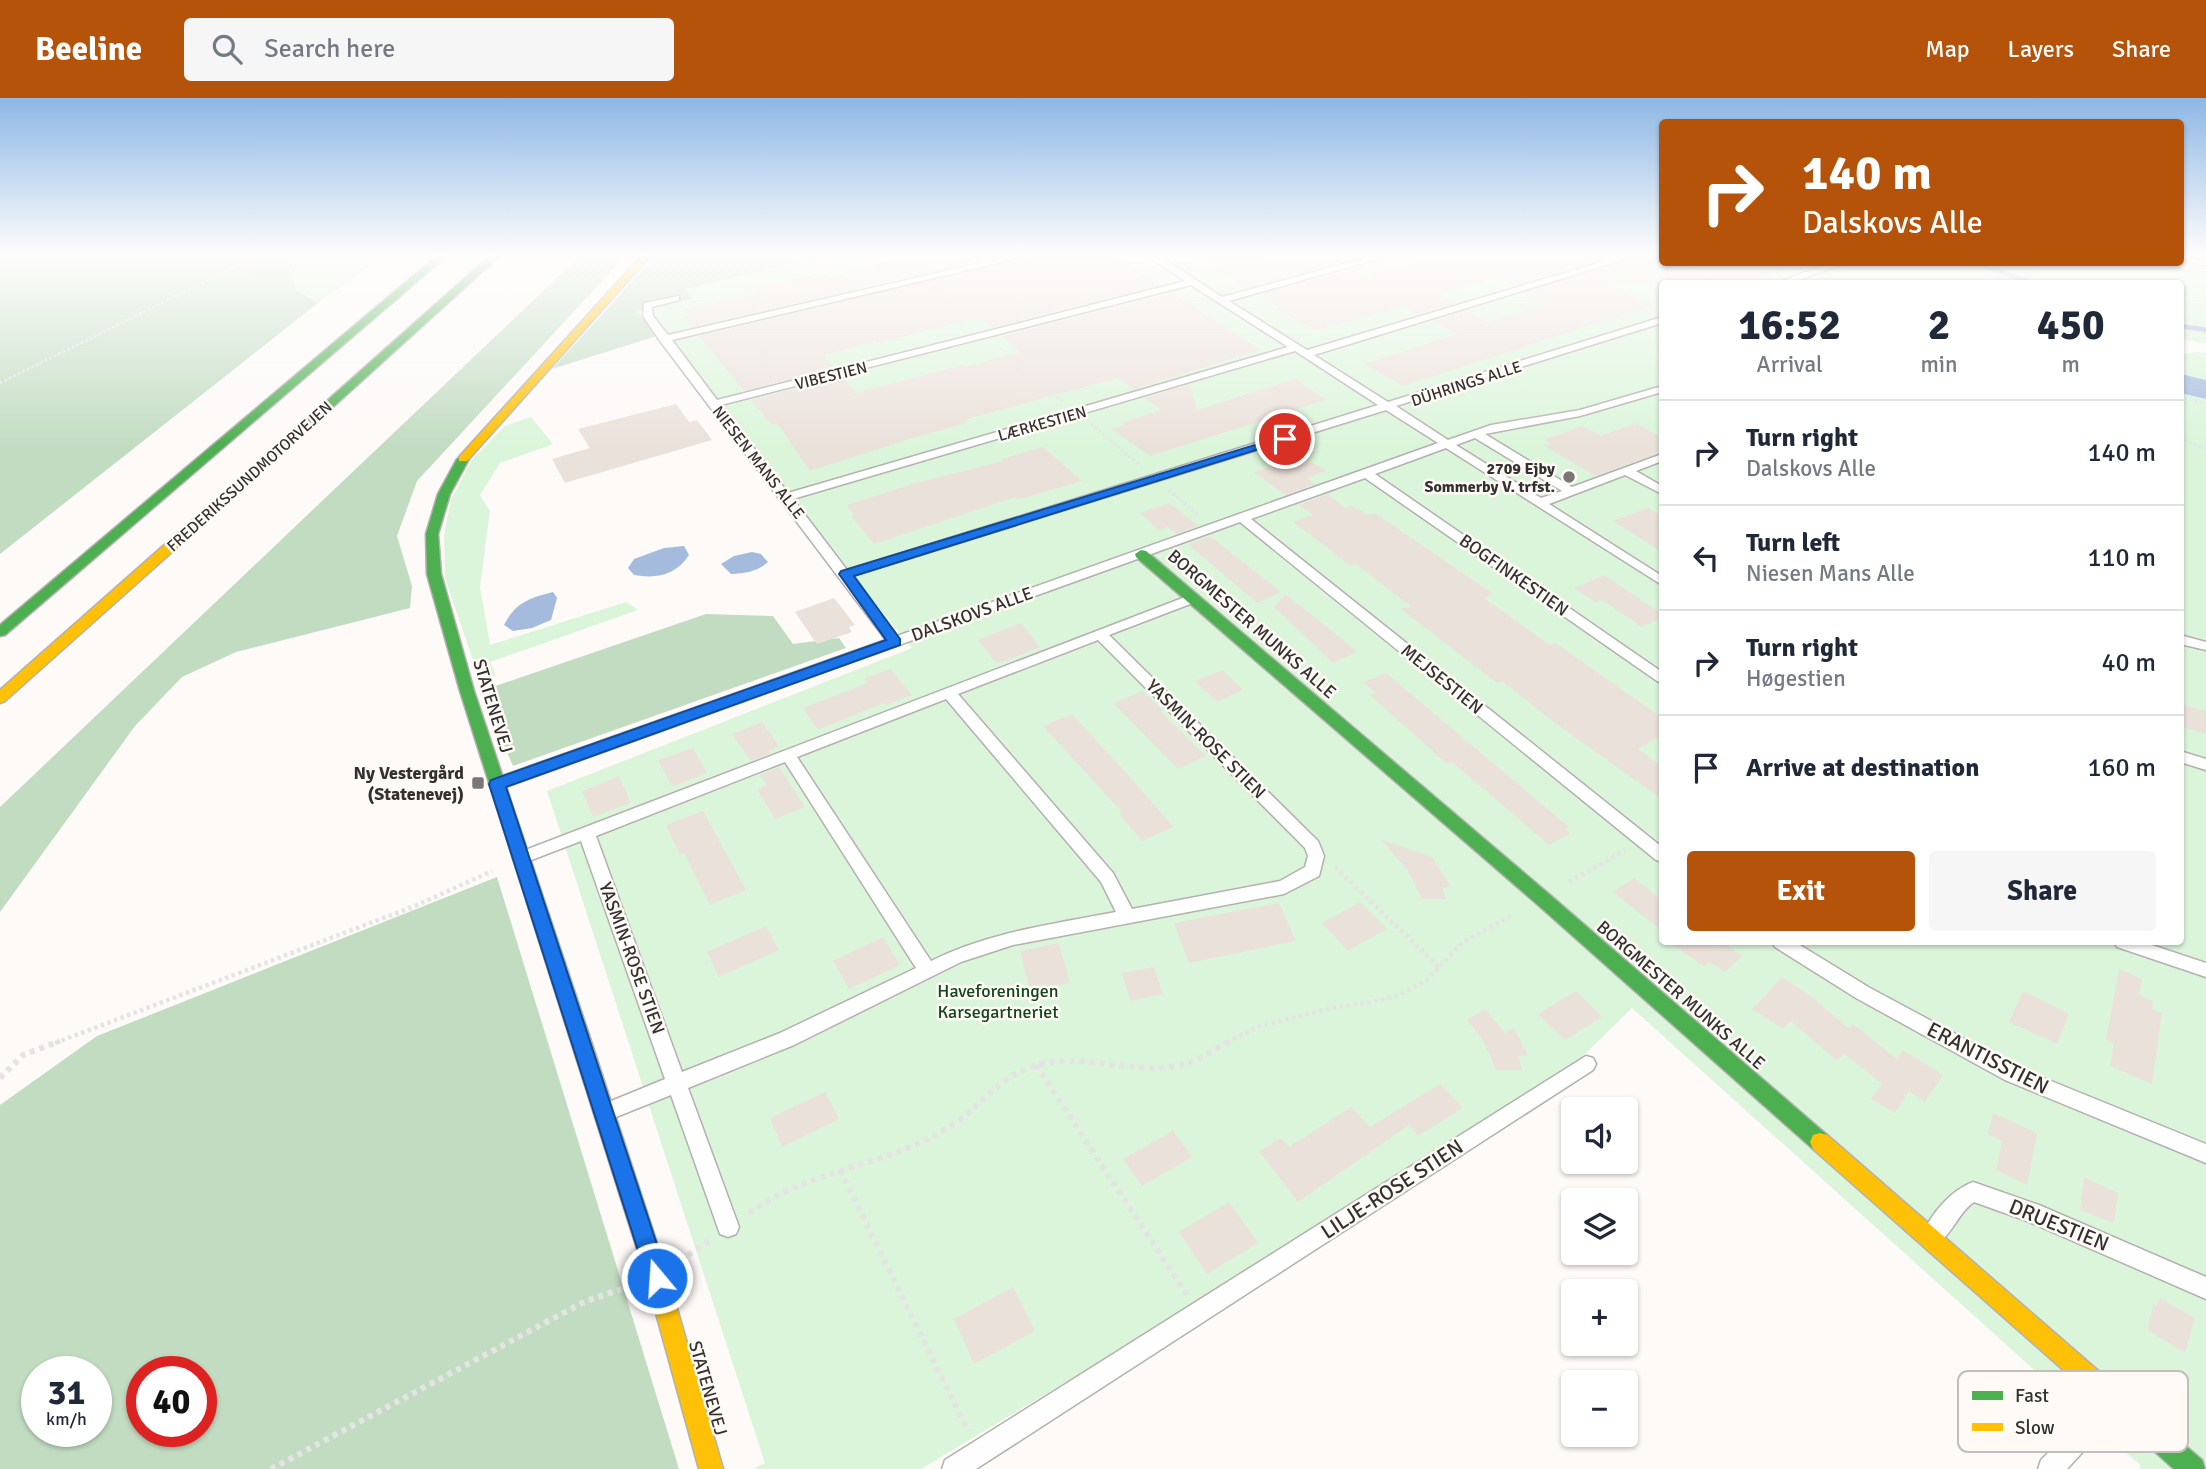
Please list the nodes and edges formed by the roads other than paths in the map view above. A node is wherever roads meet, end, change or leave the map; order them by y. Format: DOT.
graph roads {
  1 [pos="370,318"];
  2 [pos="426,318"];
  3 [pos="590,318"];
  4 [pos="649,318"];
  5 [pos="757,318"];
  6 [pos="1054,318"];
  7 [pos="1249,318"];
  8 [pos="1416,318"];
  9 [pos="1659,321"];
  10 [pos="664,339"];
  11 [pos="1301,351"];
  12 [pos="1659,390"];
  13 [pos="714,404"];
  14 [pos="1389,407"];
  15 [pos="1477,434"];
  16 [pos="1447,444"];
  17 [pos="1659,458"];
  18 [pos="1627,471"];
  19 [pos="1366,473"];
  20 [pos="1659,489"];
  21 [pos="1572,491"];
  22 [pos="787,497"];
  23 [pos="1540,503"];
  24 [pos="1241,517"];
  25 [pos="1141,554"];
  26 [pos="846,574"];
  27 [pos="1659,579"];
  28 [pos="1193,598"];
  29 [pos="0,632"];
  30 [pos="1100,634"];
  31 [pos="2184,640"];
  32 [pos="895,642"];
  33 [pos="2206,646"];
  34 [pos="1659,676"];
  35 [pos="948,693"];
  36 [pos="0,698"];
  37 [pos="789,756"];
  38 [pos="2184,758"];
  39 [pos="2206,765"];
  40 [pos="497,784"];
  41 [pos="587,834"];
  42 [pos="1659,854"];
  43 [pos="521,858"];
  44 [pos="1127,917"];
  45 [pos="1786,945"];
  46 [pos="2132,945"];
  47 [pos="927,970"];
  48 [pos="2206,970"];
  49 [pos="1586,1064"];
  50 [pos="678,1083"];
  51 [pos="604,1113"];
  52 [pos="2206,1154"];
  53 [pos="728,1227"];
  54 [pos="1930,1240"];
  55 [pos="2206,1287"];
  56 [pos="2081,1371"];
  57 [pos="2066,1452"];
  58 [pos="2174,1452"];
  59 [pos="711,1469"];
  60 [pos="954,1469"];
  61 [pos="2050,1469"];
  62 [pos="2193,1469"];
  1 -- 29 [label="main road"];
  2 -- 36 [label="main road, FREDERIKSSUNDMOTORVEJEN"];
  3 -- 40 [label="main road, STATENEVEJ"];
  4 -- 10 [label="lane, NIESEN MANS ALLE"];
  5 -- 10 [label="lane"];
  6 -- 13 [label="lane, VIBESTIEN"];
  7 -- 11 [label="lane"];
  8 -- 11 [label="lane, LÆRKESTIEN"];
  9 -- 14 [label="lane, DÜHRINGS ALLE"];
  10 -- 13 [label="lane, NIESEN MANS ALLE"];
  11 -- 14 [label="lane"];
  11 -- 22 [label="lane, LÆRKESTIEN"];
  12 -- 15 [label="lane, DALSKOVS ALLE"];
  13 -- 22 [label="lane, NIESEN MANS ALLE"];
  14 -- 16 [label="lane"];
  14 -- 26 [label="lane, DÜHRINGS ALLE"];
  15 -- 16 [label="lane, DALSKOVS ALLE"];
  15 -- 21 [label="lane"];
  16 -- 19 [label="lane, DALSKOVS ALLE"];
  16 -- 23 [label="lane"];
  17 -- 18 [label="lane"];
  18 -- 20 [label="lane"];
  18 -- 21 [label="lane"];
  19 -- 24 [label="lane, DALSKOVS ALLE"];
  19 -- 34 [label="lane, BOGFINKESTIEN"];
  21 -- 23 [label="lane"];
  22 -- 26 [label="lane, NIESEN MANS ALLE"];
  23 -- 27 [label="lane"];
  24 -- 25 [label="lane, DALSKOVS ALLE"];
  24 -- 42 [label="lane, MEJSESTIEN"];
  25 -- 28 [label="main road, BORGMESTER MUNKS ALLE"];
  25 -- 32 [label="lane, DALSKOVS ALLE"];
  26 -- 32 [label="lane, NIESEN MANS ALLE"];
  28 -- 30 [label="lane"];
  28 -- 54 [label="main road, BORGMESTER MUNKS ALLE"];
  30 -- 35 [label="lane"];
  30 -- 44 [label="lane, YASMIN-ROSE STIEN"];
  31 -- 33 [label="lane"];
  32 -- 40 [label="lane, DALSKOVS ALLE"];
  35 -- 37 [label="lane"];
  35 -- 44 [label="lane"];
  37 -- 41 [label="lane"];
  37 -- 47 [label="lane"];
  38 -- 39 [label="lane"];
  40 -- 43 [label="main road, STATENEVEJ"];
  41 -- 43 [label="lane"];
  41 -- 50 [label="lane, YASMIN-ROSE STIEN"];
  43 -- 51 [label="main road, STATENEVEJ"];
  44 -- 47 [label="lane"];
  45 -- 52 [label="lane, ERANTISSTIEN"];
  46 -- 48 [label="lane"];
  47 -- 50 [label="lane"];
  49 -- 60 [label="lane, LILJE-ROSE STIEN"];
  50 -- 51 [label="lane"];
  50 -- 53 [label="lane, YASMIN-ROSE STIEN"];
  51 -- 59 [label="main road, STATENEVEJ"];
  54 -- 55 [label="lane, DRUESTIEN"];
  54 -- 56 [label="main road, BORGMESTER MUNKS ALLE"];
  57 -- 61 [label="lane"];
  58 -- 62 [label="main road, BORGMESTER MUNKS ALLE"];
}
